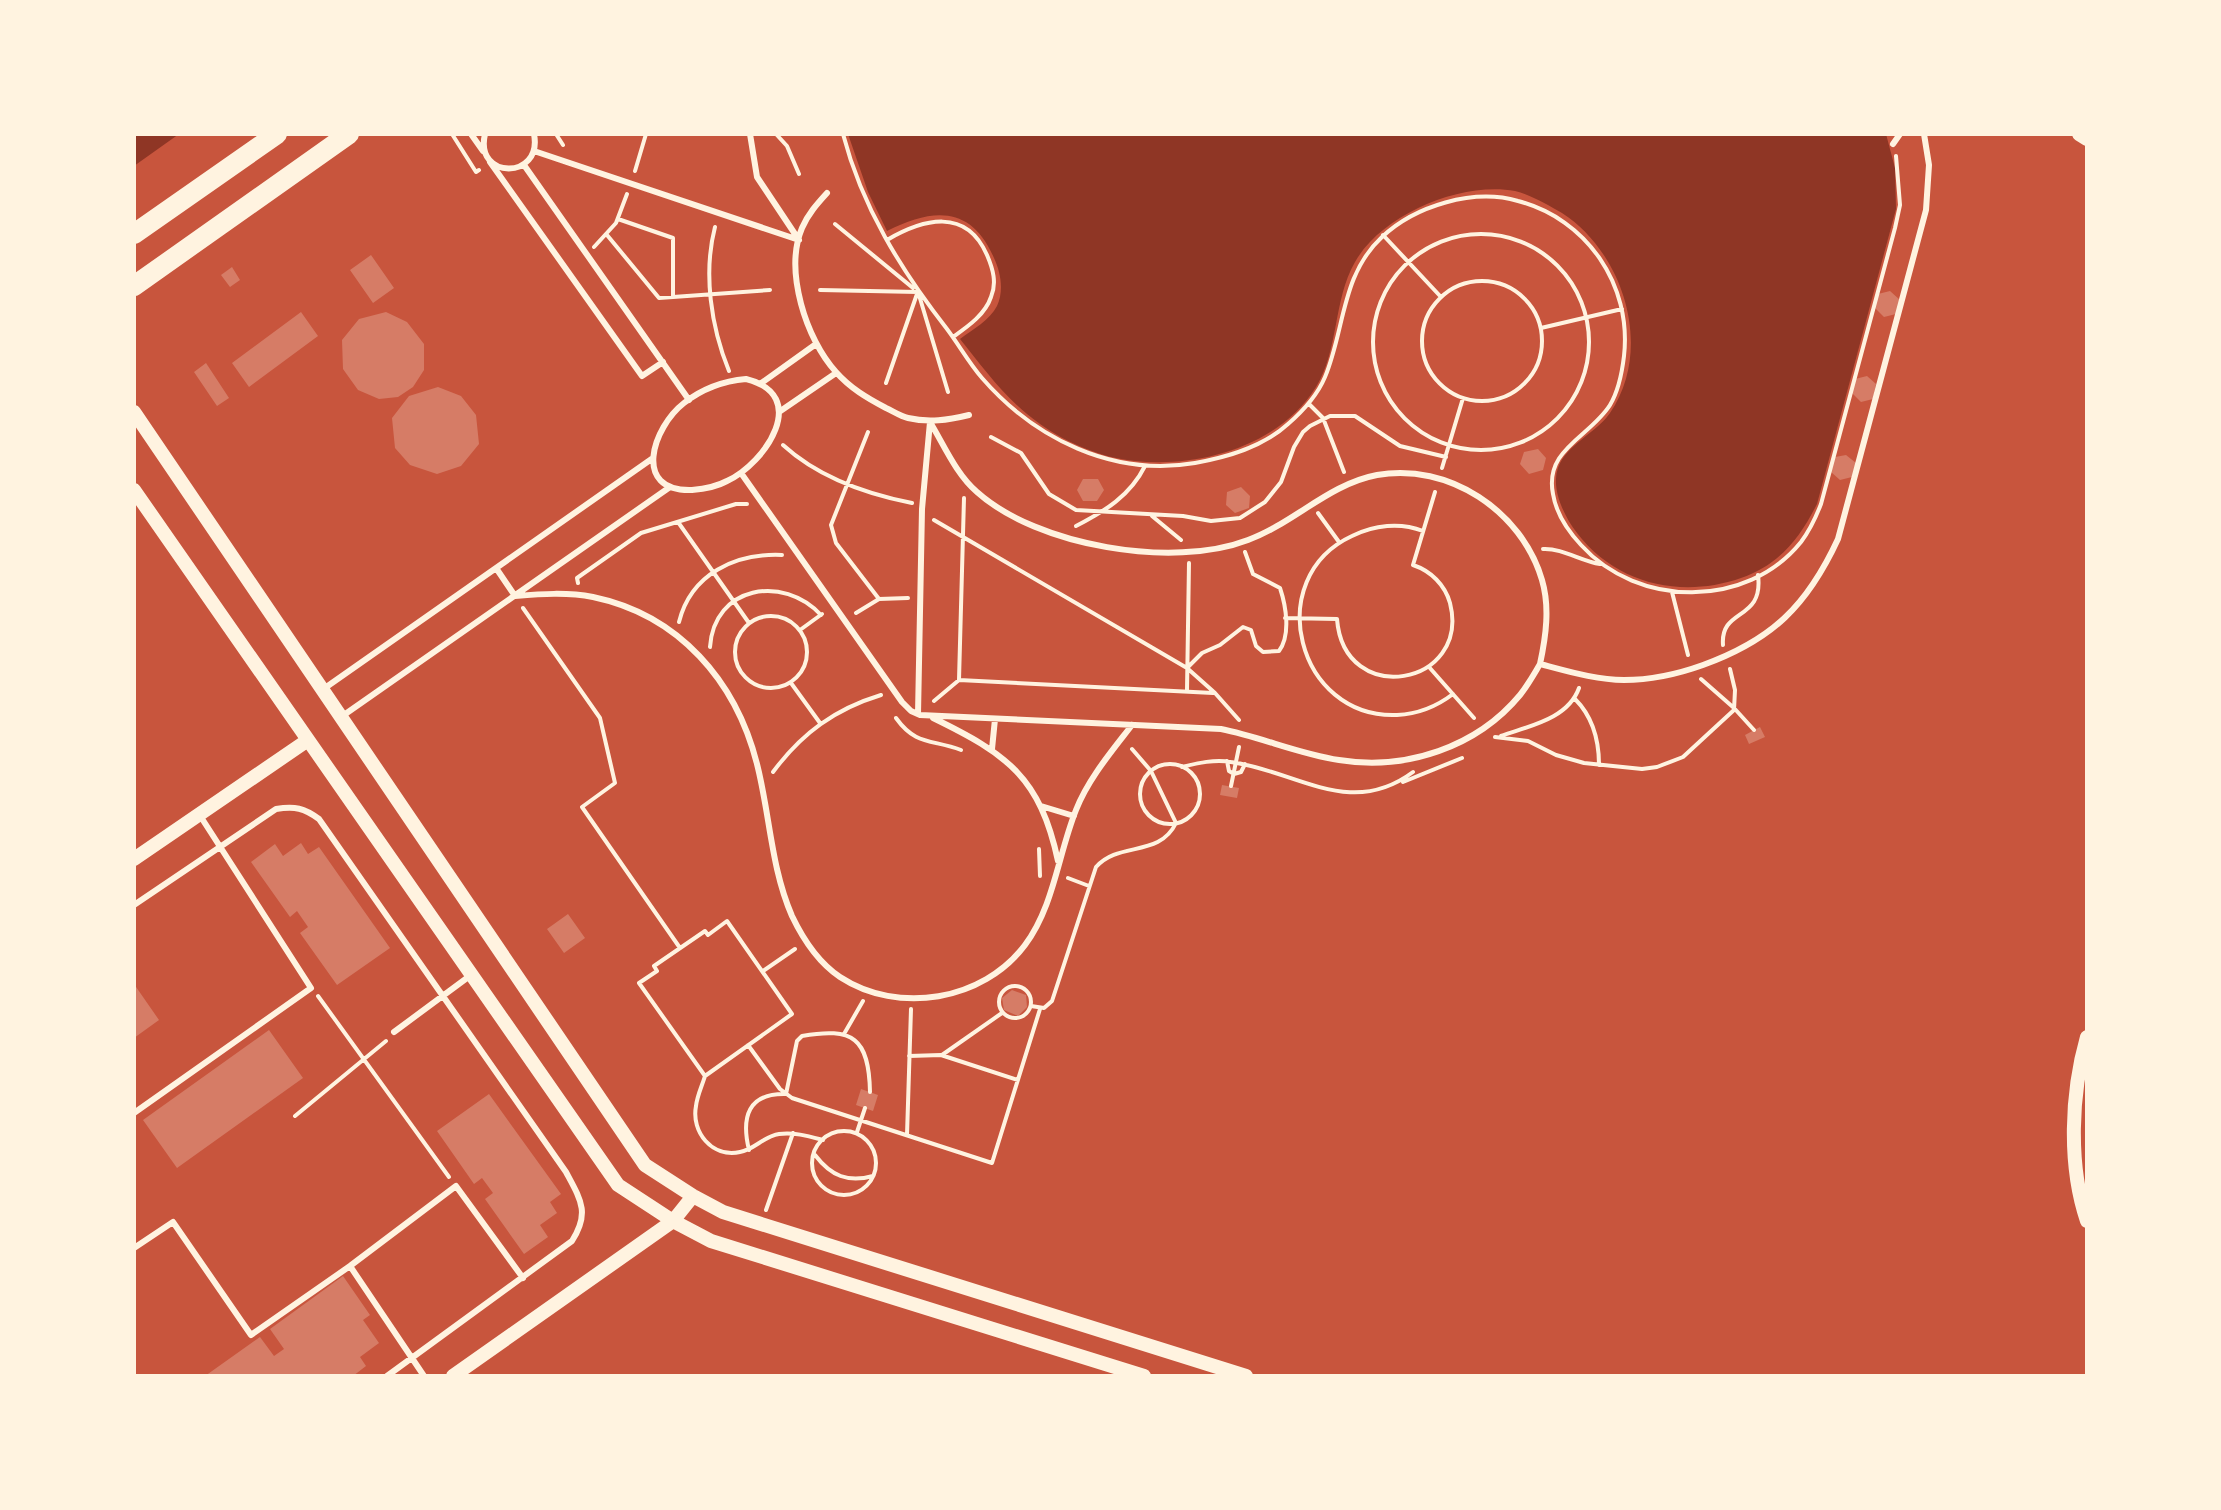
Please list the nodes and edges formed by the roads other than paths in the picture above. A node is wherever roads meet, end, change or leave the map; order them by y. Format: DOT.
graph roads {
  1 [pos="277,134"];
  2 [pos="349,134"];
  3 [pos="471,134"];
  4 [pos="485,134"];
  5 [pos="534,134"];
  6 [pos="750,134"];
  7 [pos="1900,134"];
  8 [pos="1924,134"];
  9 [pos="2079,134"];
  10 [pos="2087,139"];
  11 [pos="1893,144"];
  12 [pos="534,151"];
  13 [pos="485,155"];
  14 [pos="490,162"];
  15 [pos="524,165"];
  16 [pos="827,193"];
  17 [pos="134,234"];
  18 [pos="799,240"];
  19 [pos="134,286"];
  20 [pos="816,344"];
  21 [pos="663,362"];
  22 [pos="836,373"];
  23 [pos="760,384"];
  24 [pos="689,400"];
  25 [pos="134,412"];
  26 [pos="779,412"];
  27 [pos="969,415"];
  28 [pos="930,422"];
  29 [pos="653,458"];
  30 [pos="741,473"];
  31 [pos="670,487"];
  32 [pos="134,490"];
  33 [pos="496,568"];
  34 [pos="515,596"];
  35 [pos="1540,664"];
  36 [pos="322,690"];
  37 [pos="918,714"];
  38 [pos="930,716"];
  39 [pos="341,717"];
  40 [pos="995,719"];
  41 [pos="1132,725"];
  42 [pos="308,740"];
  43 [pos="992,749"];
  44 [pos="1041,806"];
  45 [pos="199,814"];
  46 [pos="1074,816"];
  47 [pos="219,848"];
  48 [pos="134,859"];
  49 [pos="1059,864"];
  50 [pos="134,905"];
  51 [pos="472,975"];
  52 [pos="442,997"];
  53 [pos="394,1032"];
  54 [pos="2087,1037"];
  55 [pos="134,1113"];
  56 [pos="693,1196"];
  57 [pos="673,1221"];
  58 [pos="2087,1221"];
  59 [pos="134,1248"];
  60 [pos="350,1266"];
  61 [pos="523,1278"];
  62 [pos="412,1360"];
  63 [pos="1095,1369"];
  64 [pos="387,1376"];
  65 [pos="424,1376"];
  66 [pos="453,1376"];
  67 [pos="1144,1376"];
  68 [pos="1246,1376"];
  1 -- 17 [label="main road"];
  2 -- 19 [label="main road"];
  3 -- 13 [label="lane"];
  4 -- 13 [label="lane"];
  5 -- 12 [label="lane"];
  6 -- 18 [label="lane"];
  7 -- 11 [label="lane"];
  8 -- 35 [label="lane"];
  9 -- 10 [label="street"];
  12 -- 15 [label="lane"];
  12 -- 18 [label="lane"];
  13 -- 14 [label="lane"];
  14 -- 15 [label="lane"];
  14 -- 21 [label="lane"];
  15 -- 21 [label="lane"];
  16 -- 18 [label="lane"];
  18 -- 20 [label="lane"];
  20 -- 22 [label="lane"];
  20 -- 23 [label="lane"];
  21 -- 24 [label="lane"];
  22 -- 26 [label="lane"];
  22 -- 28 [label="lane"];
  23 -- 24 [label="lane"];
  23 -- 26 [label="lane"];
  24 -- 29 [label="lane"];
  25 -- 36 [label="street"];
  26 -- 30 [label="lane"];
  27 -- 28 [label="lane"];
  28 -- 35 [label="lane"];
  28 -- 37 [label="lane"];
  29 -- 31 [label="lane"];
  29 -- 33 [label="lane"];
  30 -- 31 [label="lane"];
  30 -- 37 [label="lane"];
  31 -- 34 [label="lane"];
  32 -- 42 [label="street"];
  33 -- 34 [label="lane"];
  33 -- 36 [label="lane"];
  34 -- 39 [label="lane"];
  34 -- 49 [label="lane"];
  35 -- 41 [label="lane"];
  36 -- 39 [label="street"];
  37 -- 38 [label="lane"];
  38 -- 40 [label="lane"];
  38 -- 43 [label="lane"];
  39 -- 56 [label="street"];
  40 -- 41 [label="lane"];
  40 -- 43 [label="lane"];
  41 -- 46 [label="lane"];
  42 -- 45 [label="street"];
  42 -- 51 [label="street"];
  43 -- 44 [label="lane"];
  44 -- 46 [label="lane"];
  44 -- 49 [label="lane"];
  45 -- 47 [label="lane"];
  45 -- 48 [label="street"];
  46 -- 49 [label="lane"];
  47 -- 50 [label="lane"];
  47 -- 52 [label="lane"];
  47 -- 55 [label="lane"];
  51 -- 52 [label="lane"];
  51 -- 57 [label="street"];
  52 -- 53 [label="lane"];
  52 -- 61 [label="lane"];
  54 -- 58 [label="street"];
  56 -- 57 [label="street"];
  56 -- 68 [label="street"];
  57 -- 63 [label="street"];
  57 -- 66 [label="street"];
  59 -- 60 [label="lane"];
  60 -- 61 [label="lane"];
  60 -- 62 [label="lane"];
  61 -- 62 [label="lane"];
  62 -- 64 [label="lane"];
  62 -- 65 [label="lane"];
  63 -- 67 [label="street"];
}
